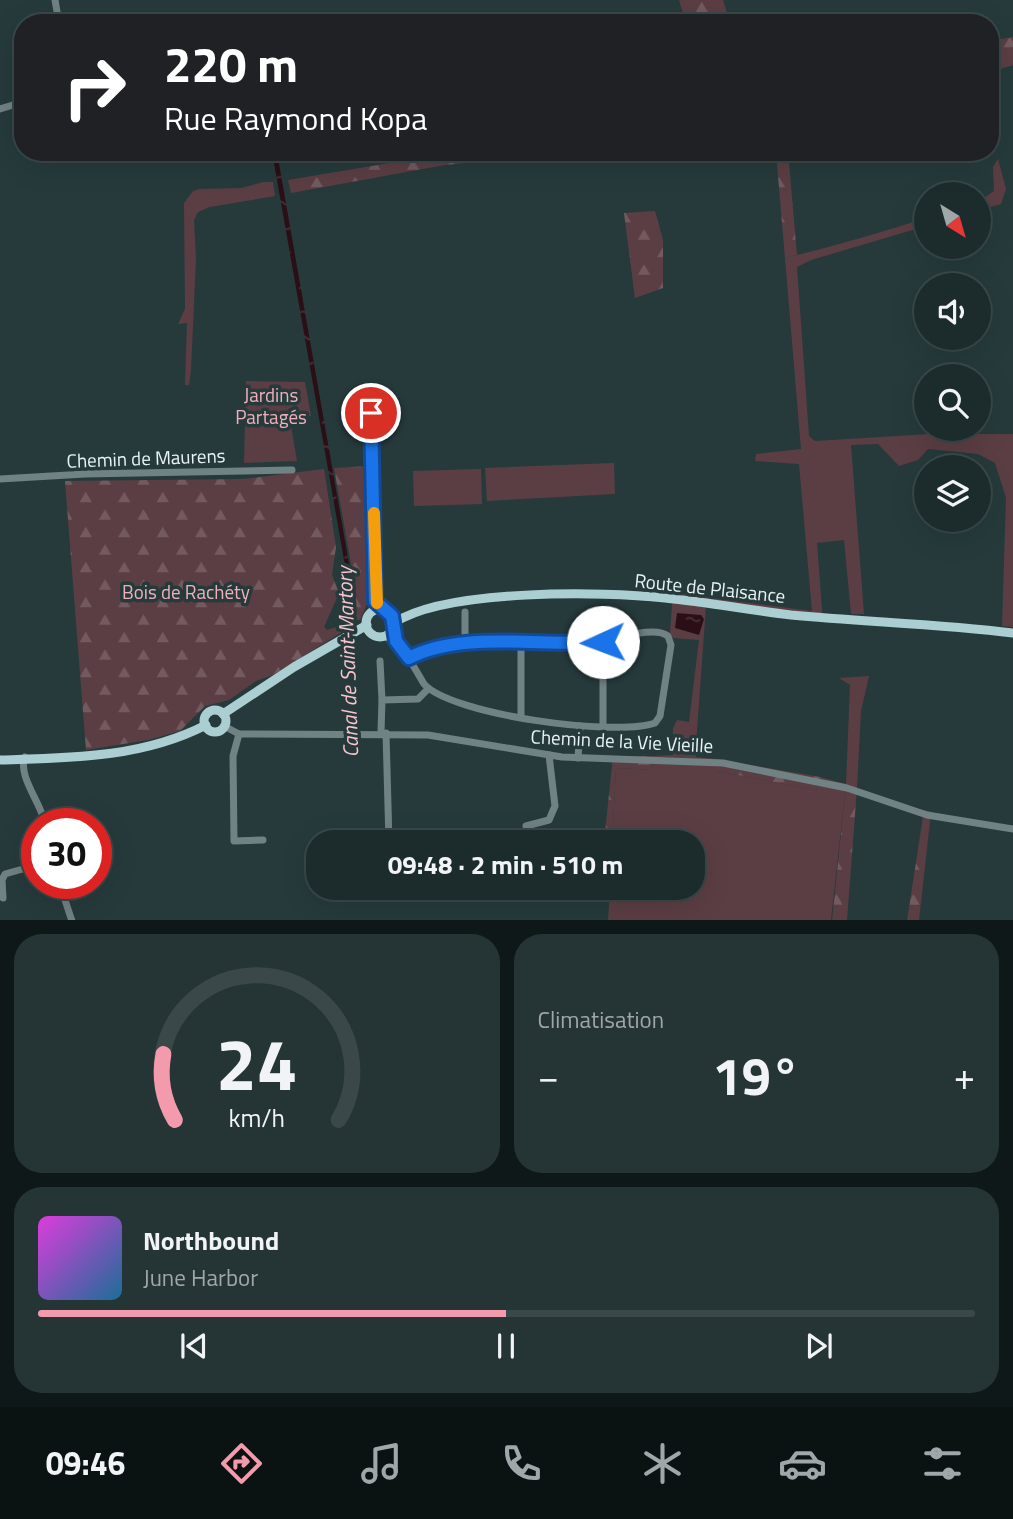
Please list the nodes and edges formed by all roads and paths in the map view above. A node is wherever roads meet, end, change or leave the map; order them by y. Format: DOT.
graph roads {
  1 [pos="371,413"];
  2 [pos="292,470"];
  3 [pos="0,480"];
  4 [pos="378,610"];
  5 [pos="465,612"];
  6 [pos="391,626"];
  7 [pos="368,629"];
  8 [pos="1013,632"];
  9 [pos="603,642"];
  10 [pos="521,643"];
  11 [pos="465,644"];
  12 [pos="409,658"];
  13 [pos="380,661"];
  14 [pos="428,688"];
  15 [pos="382,700"];
  16 [pos="223,714"];
  17 [pos="521,718"];
  18 [pos="603,725"];
  19 [pos="206,726"];
  20 [pos="224,726"];
  21 [pos="580,726"];
  22 [pos="384,733"];
  23 [pos="239,734"];
  24 [pos="549,755"];
  25 [pos="0,758"];
  26 [pos="26,758"];
  27 [pos="578,758"];
  28 [pos="39,808"];
  29 [pos="526,826"];
  30 [pos="1013,828"];
  31 [pos="388,830"];
  32 [pos="263,841"];
  33 [pos="21,870"];
  34 [pos="3,898"];
  35 [pos="65,900"];
  36 [pos="72,920"];
  1 -- 4 [label="street"];
  2 -- 3 [label="street, Chemin de Maurens"];
  4 -- 6 [label="main road"];
  4 -- 7 [label="main road"];
  5 -- 11 [label="street"];
  6 -- 7 [label="main road"];
  6 -- 8 [label="main road, Route de Plaisance"];
  6 -- 12 [label="street"];
  7 -- 16 [label="main road"];
  9 -- 10 [label="street"];
  9 -- 18 [label="street"];
  9 -- 18 [label="street"];
  10 -- 11 [label="street"];
  10 -- 17 [label="street"];
  11 -- 12 [label="street"];
  12 -- 14 [label="street"];
  13 -- 15 [label="street"];
  14 -- 15 [label="street"];
  14 -- 17 [label="street"];
  15 -- 22 [label="street"];
  16 -- 19 [label="main road"];
  16 -- 20 [label="main road"];
  17 -- 21 [label="street"];
  18 -- 21 [label="street"];
  19 -- 20 [label="main road"];
  19 -- 26 [label="main road"];
  20 -- 23 [label="street, Chemin de la Vie Vieille"];
  21 -- 27 [label="street"];
  22 -- 23 [label="street, Chemin de la Vie Vieille"];
  22 -- 24 [label="street, Chemin de la Vie Vieille"];
  22 -- 31 [label="street"];
  23 -- 32 [label="street"];
  24 -- 27 [label="street, Chemin de la Vie Vieille"];
  24 -- 29 [label="street"];
  25 -- 26 [label="main road"];
  26 -- 28 [label="street"];
  27 -- 30 [label="street, Chemin de la Vie Vieille"];
  33 -- 34 [label="street"];
  35 -- 36 [label="street"];
}
